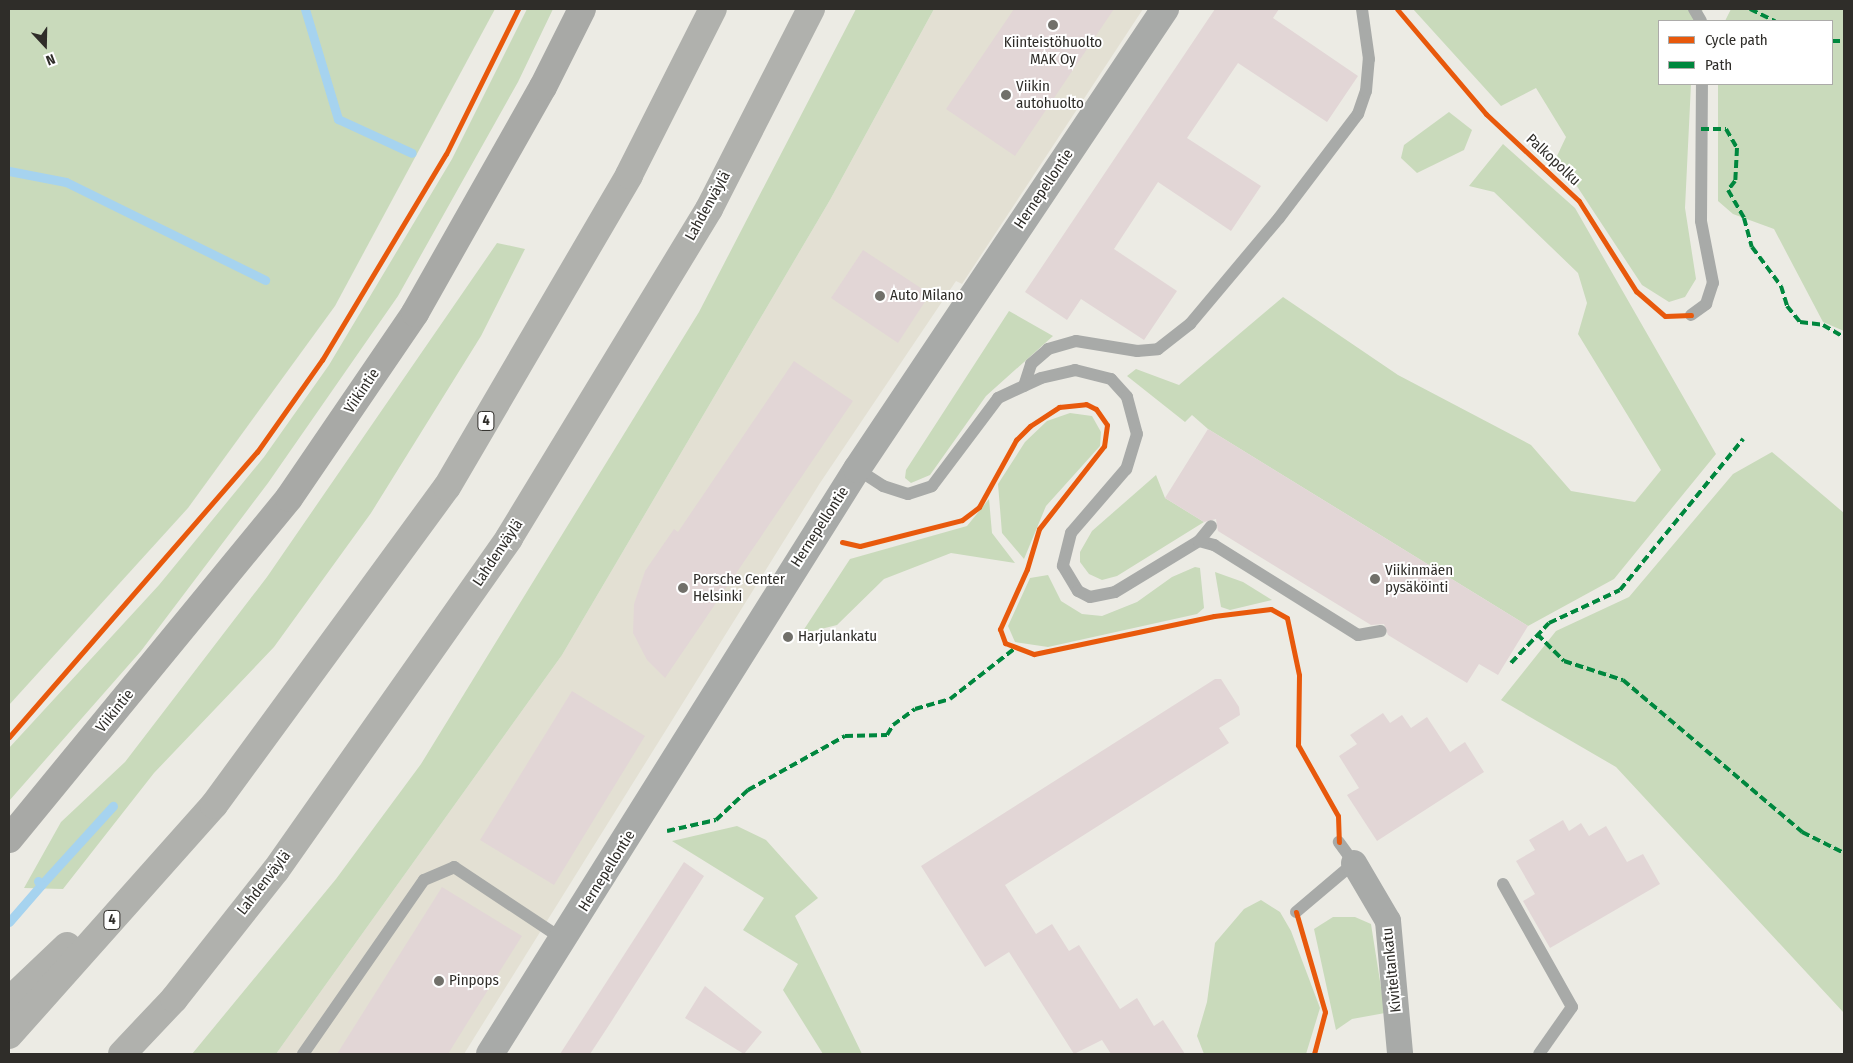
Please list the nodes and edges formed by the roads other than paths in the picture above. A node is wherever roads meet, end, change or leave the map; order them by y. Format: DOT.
graph roads {
  1 [pos="582,9"];
  2 [pos="713,9"];
  3 [pos="811,9"];
  4 [pos="1165,9"];
  5 [pos="1362,9"];
  6 [pos="1694,9"];
  7 [pos="1700,20"];
  8 [pos="1702,85"];
  9 [pos="1692,315"];
  10 [pos="1024,386"];
  11 [pos="857,469"];
  12 [pos="1211,526"];
  13 [pos="1199,541"];
  14 [pos="1381,631"];
  15 [pos="92,740"];
  16 [pos="214,805"];
  17 [pos="9,815"];
  18 [pos="9,839"];
  19 [pos="1340,842"];
  20 [pos="1354,864"];
  21 [pos="1503,884"];
  22 [pos="1296,912"];
  23 [pos="564,940"];
  24 [pos="9,1001"];
  25 [pos="9,1035"];
  26 [pos="122,1054"];
  27 [pos="303,1054"];
  28 [pos="490,1054"];
  29 [pos="1400,1054"];
  30 [pos="1539,1054"];
  1 -- 15 [label="main road, Viikintie"];
  2 -- 16 [label="highway, 4"];
  3 -- 26 [label="highway, Lahdenväylä"];
  4 -- 11 [label="street, Hernepellontie"];
  5 -- 10 [label="lane"];
  6 -- 7 [label="lane"];
  8 -- 9 [label="lane"];
  10 -- 11 [label="lane"];
  10 -- 13 [label="lane"];
  11 -- 23 [label="street, Hernepellontie"];
  12 -- 13 [label="lane"];
  13 -- 14 [label="lane"];
  15 -- 17 [label="main road, Viikintie"];
  15 -- 18 [label="main road, Viikintie"];
  16 -- 24 [label="highway"];
  16 -- 25 [label="highway, 4"];
  19 -- 20 [label="lane"];
  20 -- 22 [label="lane"];
  20 -- 29 [label="street, Kiviteltankatu"];
  21 -- 30 [label="lane"];
  23 -- 27 [label="lane"];
  23 -- 28 [label="street, Hernepellontie"];
}
